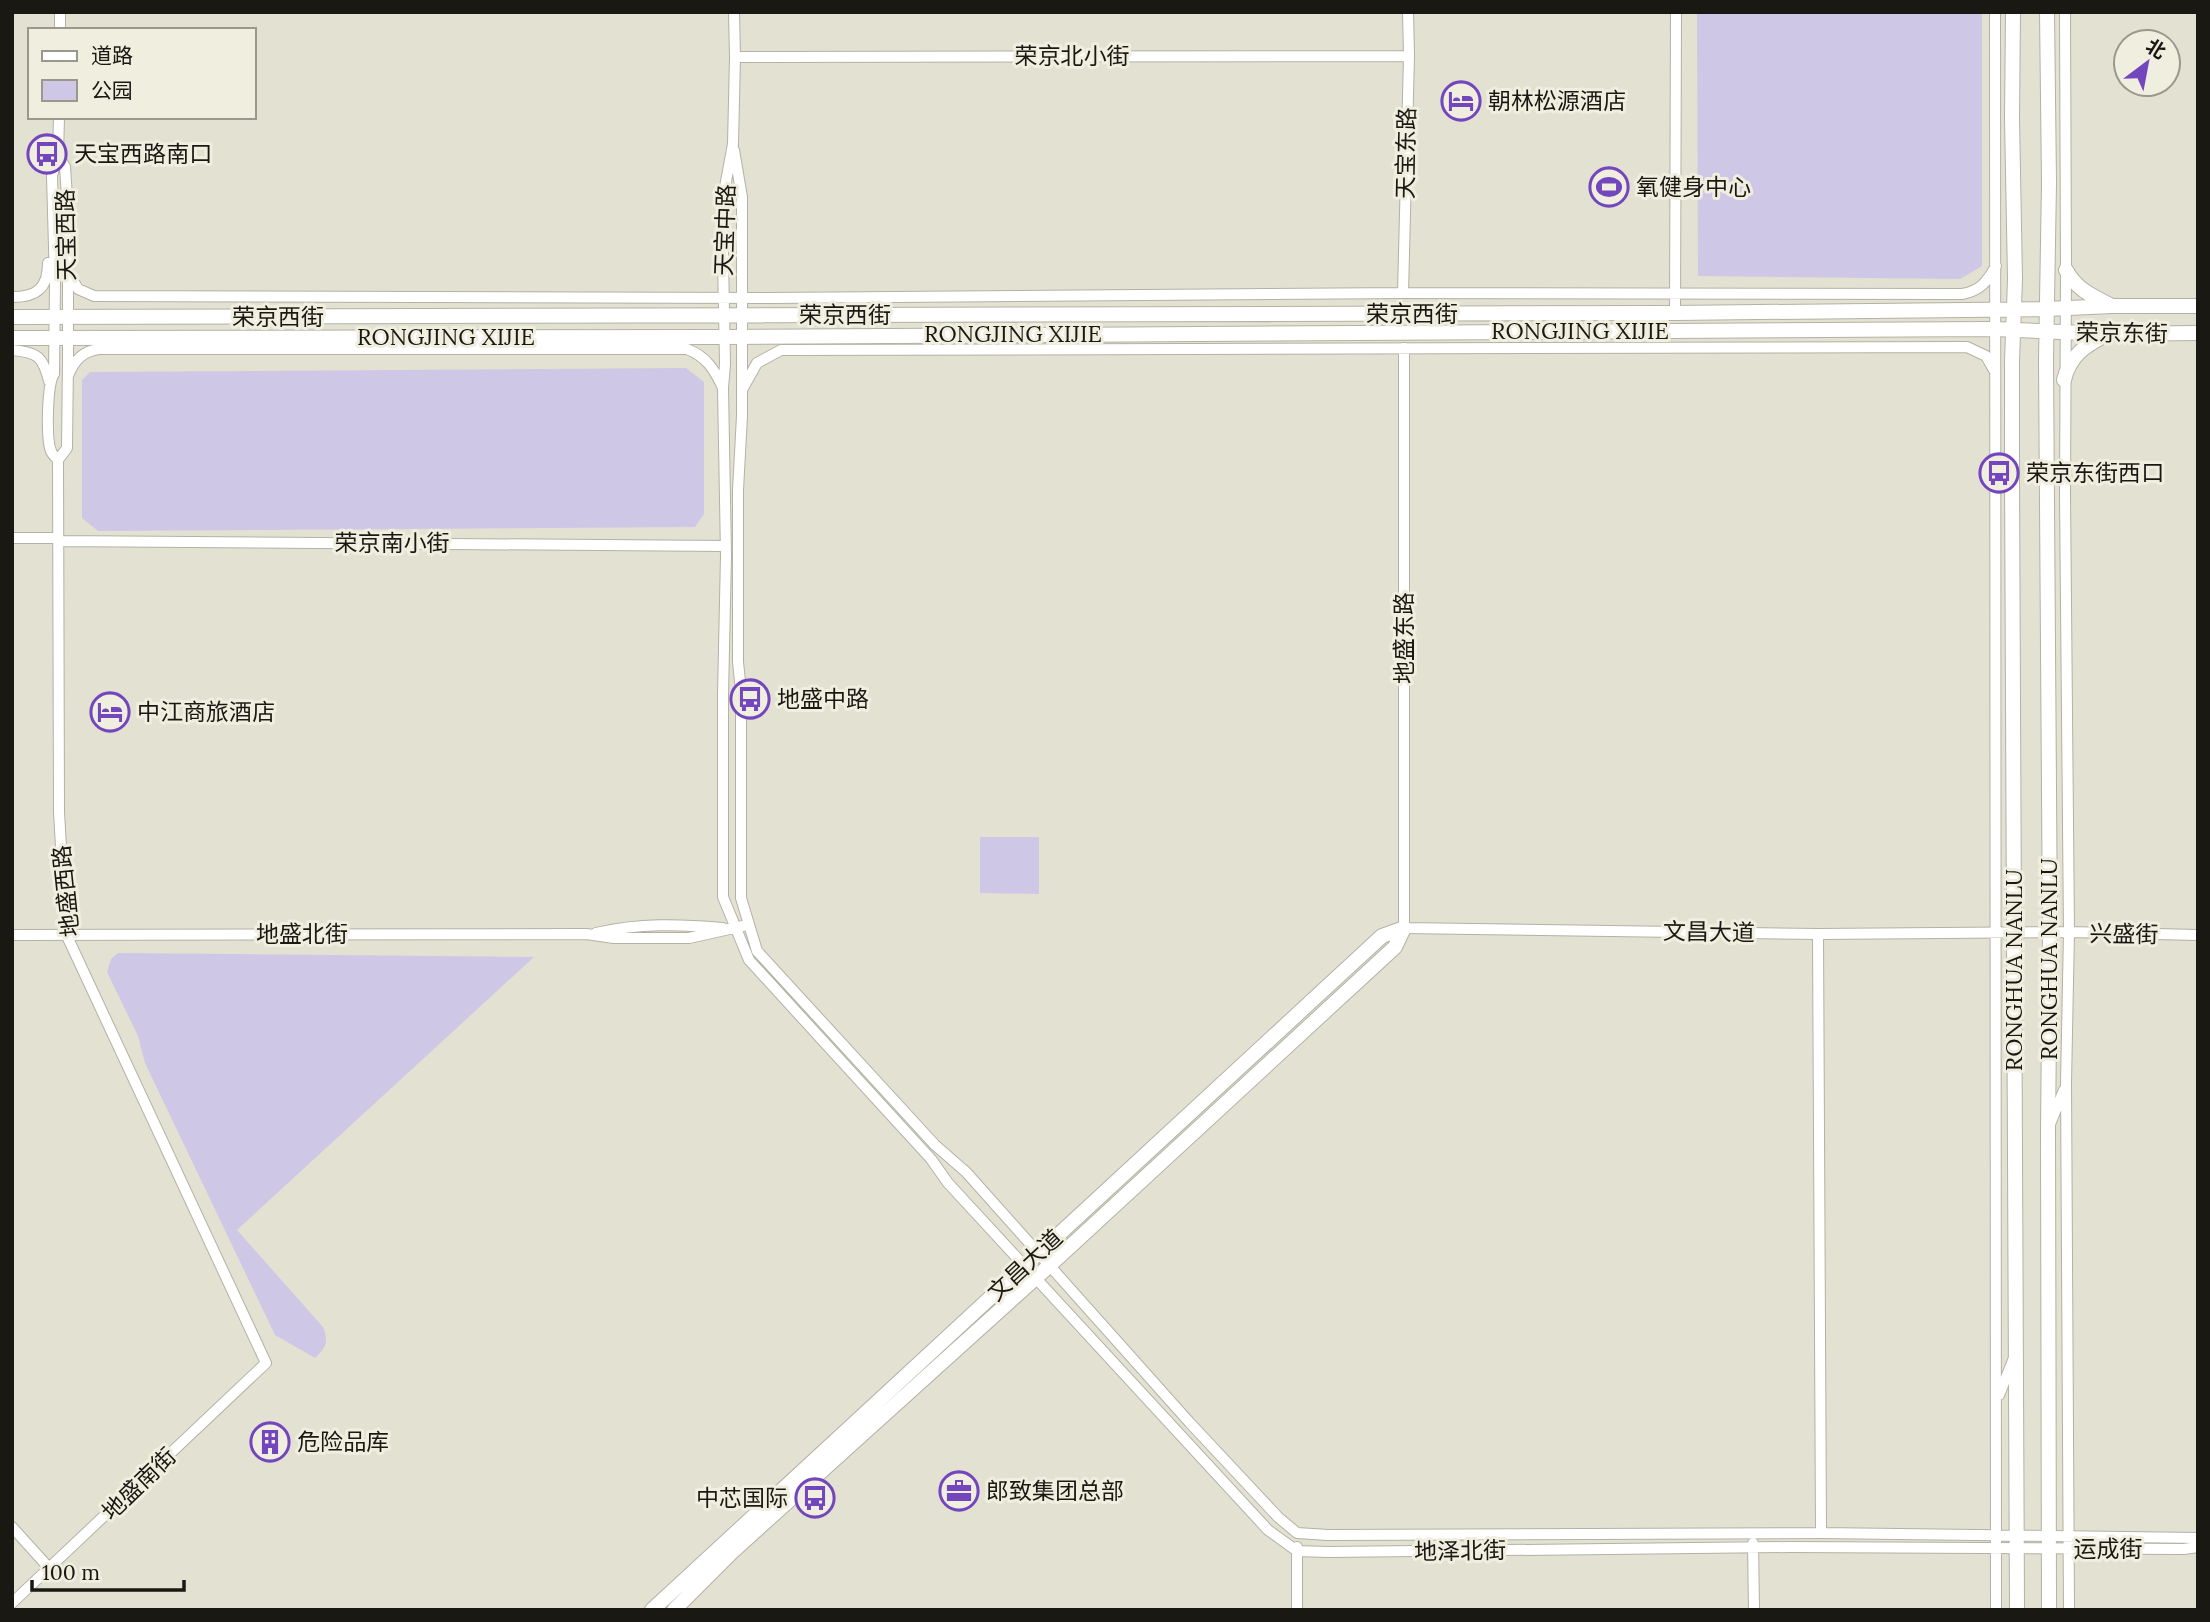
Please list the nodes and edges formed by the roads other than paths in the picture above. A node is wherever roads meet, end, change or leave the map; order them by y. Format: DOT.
graph roads {
  1 [pos="734,12"];
  2 [pos="1408,12"];
  3 [pos="1676,12"];
  4 [pos="1995,12"];
  5 [pos="2013,12"];
  6 [pos="2047,12"];
  7 [pos="2065,12"];
  8 [pos="1409,56"];
  9 [pos="735,57"];
  10 [pos="2012,118"];
  11 [pos="59,119"];
  12 [pos="733,144"];
  13 [pos="58,154"];
  14 [pos="1996,160"];
  15 [pos="52,226"];
  16 [pos="1996,266"];
  17 [pos="2066,270"];
  18 [pos="68,272"];
  19 [pos="1404,293"];
  20 [pos="1675,294"];
  21 [pos="18,297"];
  22 [pos="723,298"];
  23 [pos="742,298"];
  24 [pos="2112,306"];
  25 [pos="2198,306"];
  26 [pos="2066,308"];
  27 [pos="2047,309"];
  28 [pos="1995,310"];
  29 [pos="2014,310"];
  30 [pos="1675,313"];
  31 [pos="724,316"];
  32 [pos="742,316"];
  33 [pos="12,317"];
  34 [pos="61,317"];
  35 [pos="1995,328"];
  36 [pos="2013,330"];
  37 [pos="2047,332"];
  38 [pos="2066,332"];
  39 [pos="2198,333"];
  40 [pos="2107,334"];
  41 [pos="742,336"];
  42 [pos="724,337"];
  43 [pos="12,338"];
  44 [pos="61,338"];
  45 [pos="1404,348"];
  46 [pos="12,350"];
  47 [pos="1995,373"];
  48 [pos="68,376"];
  49 [pos="2064,380"];
  50 [pos="49,381"];
  51 [pos="723,388"];
  52 [pos="742,390"];
  53 [pos="58,460"];
  54 [pos="2065,494"];
  55 [pos="2047,535"];
  56 [pos="12,538"];
  57 [pos="58,539"];
  58 [pos="726,545"];
  59 [pos="2013,752"];
  60 [pos="1996,794"];
  61 [pos="749,924"];
  62 [pos="1404,928"];
  63 [pos="736,929"];
  64 [pos="2069,932"];
  65 [pos="1997,933"];
  66 [pos="2013,933"];
  67 [pos="2050,933"];
  68 [pos="66,934"];
  69 [pos="1818,934"];
  70 [pos="12,935"];
  71 [pos="2198,935"];
  72 [pos="2066,1083"];
  73 [pos="2048,1129"];
  74 [pos="1038,1253"];
  75 [pos="1026,1265"];
  76 [pos="1050,1265"];
  77 [pos="1037,1277"];
  78 [pos="2017,1352"];
  79 [pos="266,1363"];
  80 [pos="1997,1400"];
  81 [pos="12,1527"];
  82 [pos="1753,1533"];
  83 [pos="1821,1533"];
  84 [pos="1297,1534"];
  85 [pos="1996,1534"];
  86 [pos="2069,1535"];
  87 [pos="2198,1538"];
  88 [pos="2018,1541"];
  89 [pos="2049,1541"];
  90 [pos="2198,1546"];
  91 [pos="1753,1548"];
  92 [pos="1996,1548"];
  93 [pos="2069,1549"];
  94 [pos="1297,1551"];
  95 [pos="50,1569"];
  96 [pos="12,1603"];
  97 [pos="652,1610"];
  98 [pos="674,1610"];
  99 [pos="1297,1610"];
  100 [pos="1754,1610"];
  101 [pos="1996,1610"];
  102 [pos="2017,1610"];
  103 [pos="2049,1610"];
  104 [pos="2069,1610"];
  1 -- 9 [label="street, 天宝中路"];
  2 -- 8 [label="street, 天宝东路"];
  3 -- 20 [label="street"];
  4 -- 14 [label="street"];
  5 -- 10 [label="main road, RONGHUA NANLU"];
  6 -- 27 [label="main road, RONGHUA NANLU"];
  7 -- 17 [label="street"];
  8 -- 9 [label="street, 荣京北小街"];
  8 -- 19 [label="street, 天宝东路"];
  9 -- 12 [label="street, 天宝中路"];
  10 -- 14 [label="street"];
  10 -- 29 [label="main road, RONGHUA NANLU"];
  11 -- 13 [label="street, 天宝西路"];
  12 -- 22 [label="street, 天宝中路"];
  12 -- 23 [label="street, 天宝中路"];
  13 -- 15 [label="street, 天宝西路"];
  13 -- 18 [label="street, 天宝西路"];
  14 -- 16 [label="street"];
  15 -- 21 [label="street"];
  15 -- 34 [label="street, 天宝西路"];
  16 -- 20 [label="street"];
  16 -- 28 [label="street"];
  17 -- 24 [label="main road"];
  17 -- 26 [label="street"];
  18 -- 22 [label="street"];
  18 -- 34 [label="street, 天宝西路"];
  19 -- 20 [label="street"];
  19 -- 23 [label="street"];
  20 -- 30 [label="street"];
  22 -- 23 [label="street"];
  22 -- 31 [label="street, 天宝中路"];
  23 -- 32 [label="street, 天宝中路"];
  24 -- 25 [label="main road, 荣京东街"];
  24 -- 26 [label="main road, 荣京东街"];
  26 -- 27 [label="main road, 荣京东街"];
  26 -- 38 [label="street"];
  27 -- 29 [label="main road, 荣京东街"];
  27 -- 37 [label="main road, RONGHUA NANLU"];
  28 -- 29 [label="main road, 荣京西街"];
  28 -- 30 [label="main road, 荣京西街"];
  28 -- 35 [label="street"];
  29 -- 36 [label="main road, RONGHUA NANLU"];
  30 -- 32 [label="main road, 荣京西街"];
  31 -- 32 [label="main road, 荣京西街"];
  31 -- 34 [label="main road, 荣京西街"];
  31 -- 42 [label="street, 天宝中路"];
  32 -- 41 [label="street, 天宝中路"];
  33 -- 34 [label="main road, 荣京西街"];
  34 -- 44 [label="street"];
  35 -- 36 [label="main road, RONGJING XIJIE"];
  35 -- 41 [label="main road, RONGJING XIJIE"];
  35 -- 47 [label="street"];
  36 -- 37 [label="main road, 荣京东街"];
  36 -- 59 [label="main road, RONGHUA NANLU"];
  37 -- 38 [label="main road, 荣京东街"];
  37 -- 55 [label="main road, RONGHUA NANLU"];
  38 -- 40 [label="main road, 荣京东街"];
  38 -- 49 [label="street"];
  39 -- 40 [label="main road, 荣京东街"];
  40 -- 49 [label="main road"];
  41 -- 42 [label="main road, RONGJING XIJIE"];
  41 -- 52 [label="street"];
  42 -- 44 [label="main road, RONGJING XIJIE"];
  42 -- 51 [label="street"];
  43 -- 44 [label="main road, RONGJING XIJIE"];
  44 -- 48 [label="street, 地盛西路"];
  44 -- 50 [label="street, 地盛西路"];
  45 -- 47 [label="street"];
  45 -- 52 [label="street"];
  45 -- 62 [label="street, 地盛东路"];
  46 -- 50 [label="street"];
  47 -- 60 [label="street"];
  48 -- 51 [label="street"];
  48 -- 53 [label="street, 地盛西路"];
  49 -- 54 [label="street"];
  50 -- 53 [label="street, 地盛西路"];
  51 -- 58 [label="street"];
  52 -- 61 [label="street"];
  53 -- 57 [label="street, 地盛西路"];
  54 -- 55 [label="street"];
  54 -- 64 [label="street"];
  55 -- 67 [label="main road, RONGHUA NANLU"];
  56 -- 57 [label="street, 荣京南小街"];
  57 -- 58 [label="street, 荣京南小街"];
  57 -- 68 [label="street, 地盛西路"];
  58 -- 63 [label="street"];
  59 -- 60 [label="street"];
  59 -- 66 [label="main road, RONGHUA NANLU"];
  60 -- 65 [label="street"];
  61 -- 63 [label="street"];
  61 -- 74 [label="street"];
  62 -- 69 [label="street, 文昌大道"];
  62 -- 74 [label="main road, 文昌大道"];
  62 -- 76 [label="main road, 文昌大道"];
  63 -- 68 [label="street, 地盛北街"];
  63 -- 75 [label="street"];
  64 -- 67 [label="street, 兴盛街"];
  64 -- 71 [label="street, 兴盛街"];
  64 -- 72 [label="street"];
  65 -- 66 [label="street, 文昌大道"];
  65 -- 69 [label="street, 文昌大道"];
  65 -- 80 [label="street"];
  66 -- 67 [label="street, 兴盛街"];
  66 -- 78 [label="main road, RONGHUA NANLU"];
  67 -- 73 [label="main road, RONGHUA NANLU"];
  68 -- 70 [label="street, 地盛北街"];
  68 -- 79 [label="street, 地盛西路"];
  69 -- 83 [label="street"];
  72 -- 73 [label="street"];
  72 -- 86 [label="street"];
  73 -- 89 [label="main road, RONGHUA NANLU"];
  74 -- 75 [label="main road, 文昌大道"];
  74 -- 76 [label="street"];
  75 -- 77 [label="street"];
  75 -- 97 [label="main road, 文昌大道"];
  76 -- 77 [label="main road, 文昌大道"];
  76 -- 84 [label="street"];
  77 -- 94 [label="street"];
  77 -- 98 [label="main road, 文昌大道"];
  78 -- 80 [label="street"];
  78 -- 88 [label="main road, RONGHUA NANLU"];
  79 -- 95 [label="street, 地盛南街"];
  80 -- 85 [label="street"];
  81 -- 95 [label="street"];
  82 -- 83 [label="street, 地泽北街"];
  82 -- 84 [label="street, 地泽北街"];
  82 -- 91 [label="street"];
  83 -- 85 [label="street, 地泽北街"];
  84 -- 94 [label="street"];
  85 -- 88 [label="street, 地泽北街"];
  85 -- 92 [label="street"];
  86 -- 87 [label="street, 运成街"];
  86 -- 89 [label="street, 运成街"];
  86 -- 93 [label="street"];
  88 -- 89 [label="street, 运成街"];
  88 -- 92 [label="street, 地泽北街"];
  88 -- 102 [label="main road, RONGHUA NANLU"];
  89 -- 93 [label="street, 运成街"];
  89 -- 103 [label="main road, RONGHUA NANLU"];
  90 -- 93 [label="street, 运成街"];
  91 -- 92 [label="street, 地泽北街"];
  91 -- 94 [label="street, 地泽北街"];
  91 -- 100 [label="street"];
  92 -- 101 [label="street"];
  93 -- 104 [label="street"];
  94 -- 99 [label="street"];
  95 -- 96 [label="street, 地盛南街"];
}
